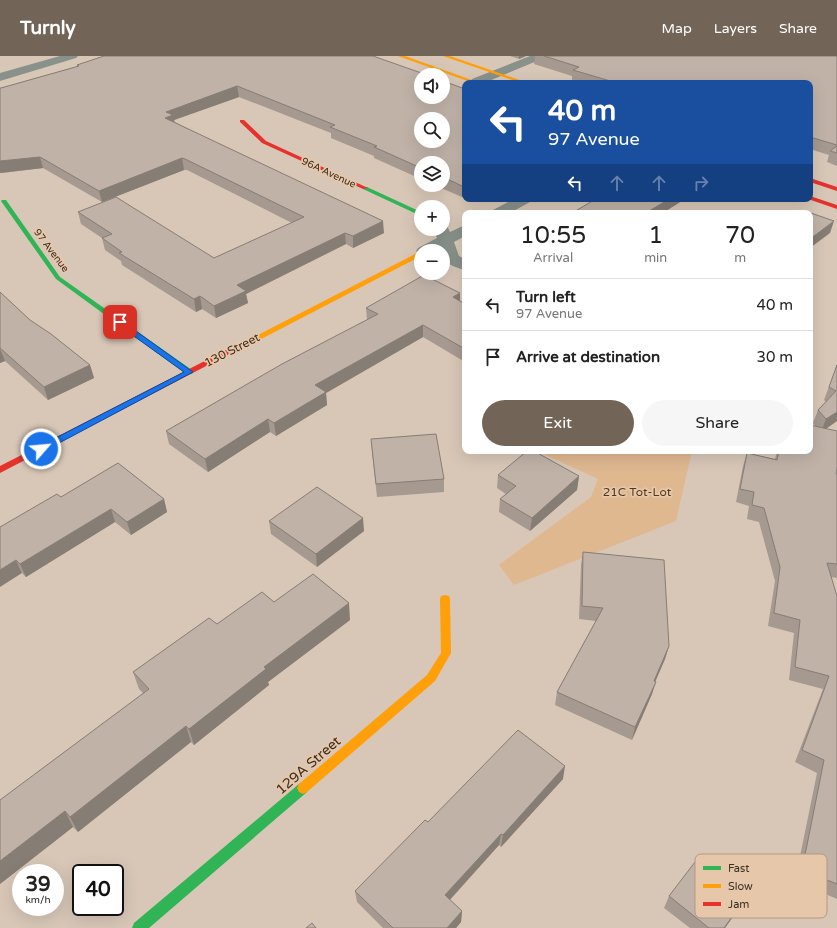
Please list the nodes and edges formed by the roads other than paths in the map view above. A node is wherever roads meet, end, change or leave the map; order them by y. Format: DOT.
graph roads {
  1 [pos="72,56"];
  2 [pos="400,56"];
  3 [pos="445,56"];
  4 [pos="540,56"];
  5 [pos="498,74"];
  6 [pos="0,77"];
  7 [pos="468,80"];
  8 [pos="484,80"];
  9 [pos="517,80"];
  10 [pos="242,121"];
  11 [pos="813,181"];
  12 [pos="837,189"];
  13 [pos="813,199"];
  14 [pos="4,201"];
  15 [pos="519,202"];
  16 [pos="837,207"];
  17 [pos="504,210"];
  18 [pos="414,211"];
  19 [pos="462,231"];
  20 [pos="450,233"];
  21 [pos="442,236"];
  22 [pos="443,236"];
  23 [pos="432,244"];
  24 [pos="414,257"];
  25 [pos="462,264"];
  26 [pos="189,372"];
  27 [pos="0,470"];
  28 [pos="445,599"];
  29 [pos="139,928"];
  1 -- 6 [label="street"];
  2 -- 7 [label="street"];
  3 -- 5 [label="street"];
  4 -- 5 [label="street"];
  5 -- 8 [label="street"];
  5 -- 9 [label="street"];
  10 -- 18 [label="street, 96A Avenue"];
  11 -- 12 [label="street"];
  13 -- 16 [label="street"];
  14 -- 26 [label="street, 97 Avenue"];
  15 -- 17 [label="street"];
  19 -- 20 [label="street"];
  21 -- 23 [label="street"];
  22 -- 25 [label="street"];
  24 -- 26 [label="street, 130 Street"];
  26 -- 27 [label="street, 130 Street"];
  28 -- 29 [label="street, 129A Street"];
}
